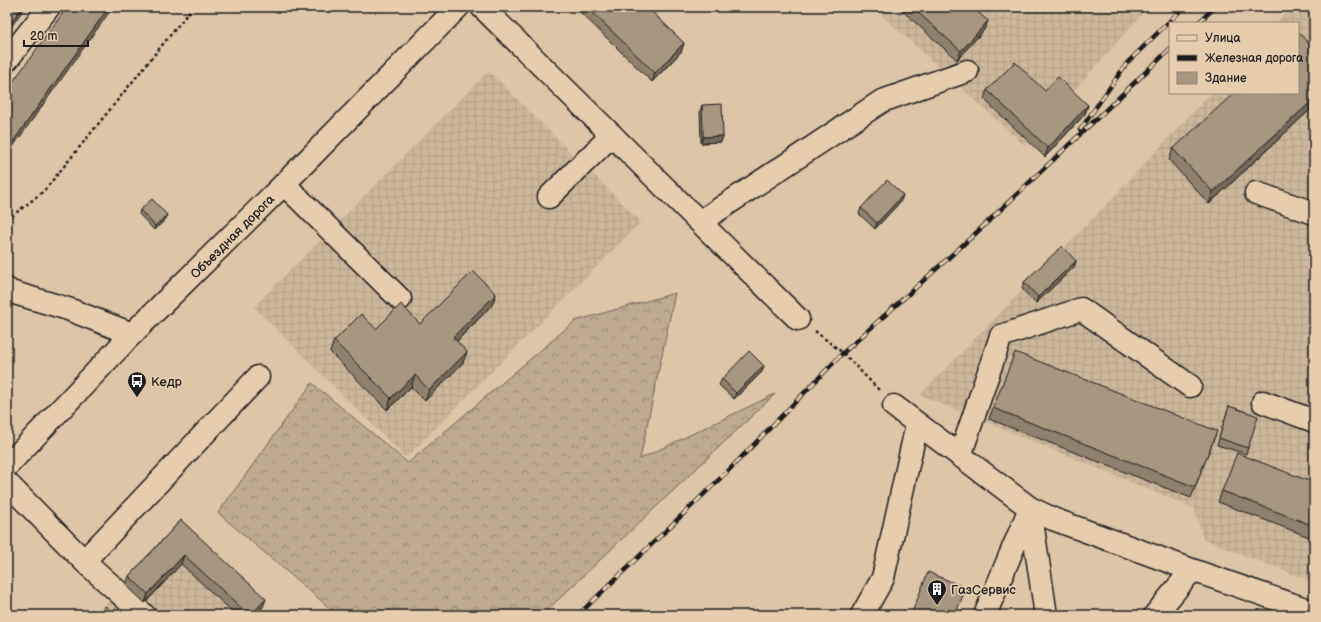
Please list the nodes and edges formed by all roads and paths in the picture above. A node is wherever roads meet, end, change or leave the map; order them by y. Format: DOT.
graph roads {
  1 [pos="49,7"];
  2 [pos="193,7"];
  3 [pos="458,7"];
  4 [pos="482,7"];
  5 [pos="7,60"];
  6 [pos="968,71"];
  7 [pos="612,135"];
  8 [pos="284,184"];
  9 [pos="1256,193"];
  10 [pos="548,197"];
  11 [pos="1314,213"];
  12 [pos="7,220"];
  13 [pos="700,222"];
  14 [pos="7,289"];
  15 [pos="400,299"];
  16 [pos="798,319"];
  17 [pos="132,334"];
  18 [pos="258,377"];
  19 [pos="1190,386"];
  20 [pos="1263,402"];
  21 [pos="894,406"];
  22 [pos="1314,421"];
  23 [pos="917,424"];
  24 [pos="960,456"];
  25 [pos="7,466"];
  26 [pos="7,483"];
  27 [pos="1030,508"];
  28 [pos="84,561"];
  29 [pos="1192,570"];
  30 [pos="1314,612"];
  31 [pos="144,615"];
  32 [pos="862,615"];
  33 [pos="985,615"];
  34 [pos="1046,615"];
  35 [pos="1155,615"];
  1 -- 5 [label="main road"];
  2 -- 12 [label="path"];
  3 -- 8 [label="main road, Объездная дорога"];
  4 -- 7 [label="main road"];
  6 -- 13 [label="main road"];
  7 -- 10 [label="main road"];
  7 -- 13 [label="main road"];
  8 -- 15 [label="main road"];
  8 -- 17 [label="main road, Объездная дорога"];
  9 -- 11 [label="main road"];
  13 -- 16 [label="main road"];
  14 -- 17 [label="main road"];
  16 -- 21 [label="path"];
  17 -- 25 [label="main road, Объездная дорога"];
  18 -- 28 [label="main road"];
  19 -- 24 [label="main road"];
  20 -- 22 [label="main road"];
  21 -- 23 [label="main road"];
  23 -- 24 [label="main road"];
  23 -- 32 [label="main road"];
  24 -- 27 [label="main road"];
  26 -- 28 [label="main road"];
  27 -- 29 [label="main road"];
  27 -- 33 [label="main road"];
  27 -- 34 [label="main road"];
  28 -- 31 [label="main road"];
  29 -- 30 [label="main road"];
  29 -- 35 [label="main road"];
}
